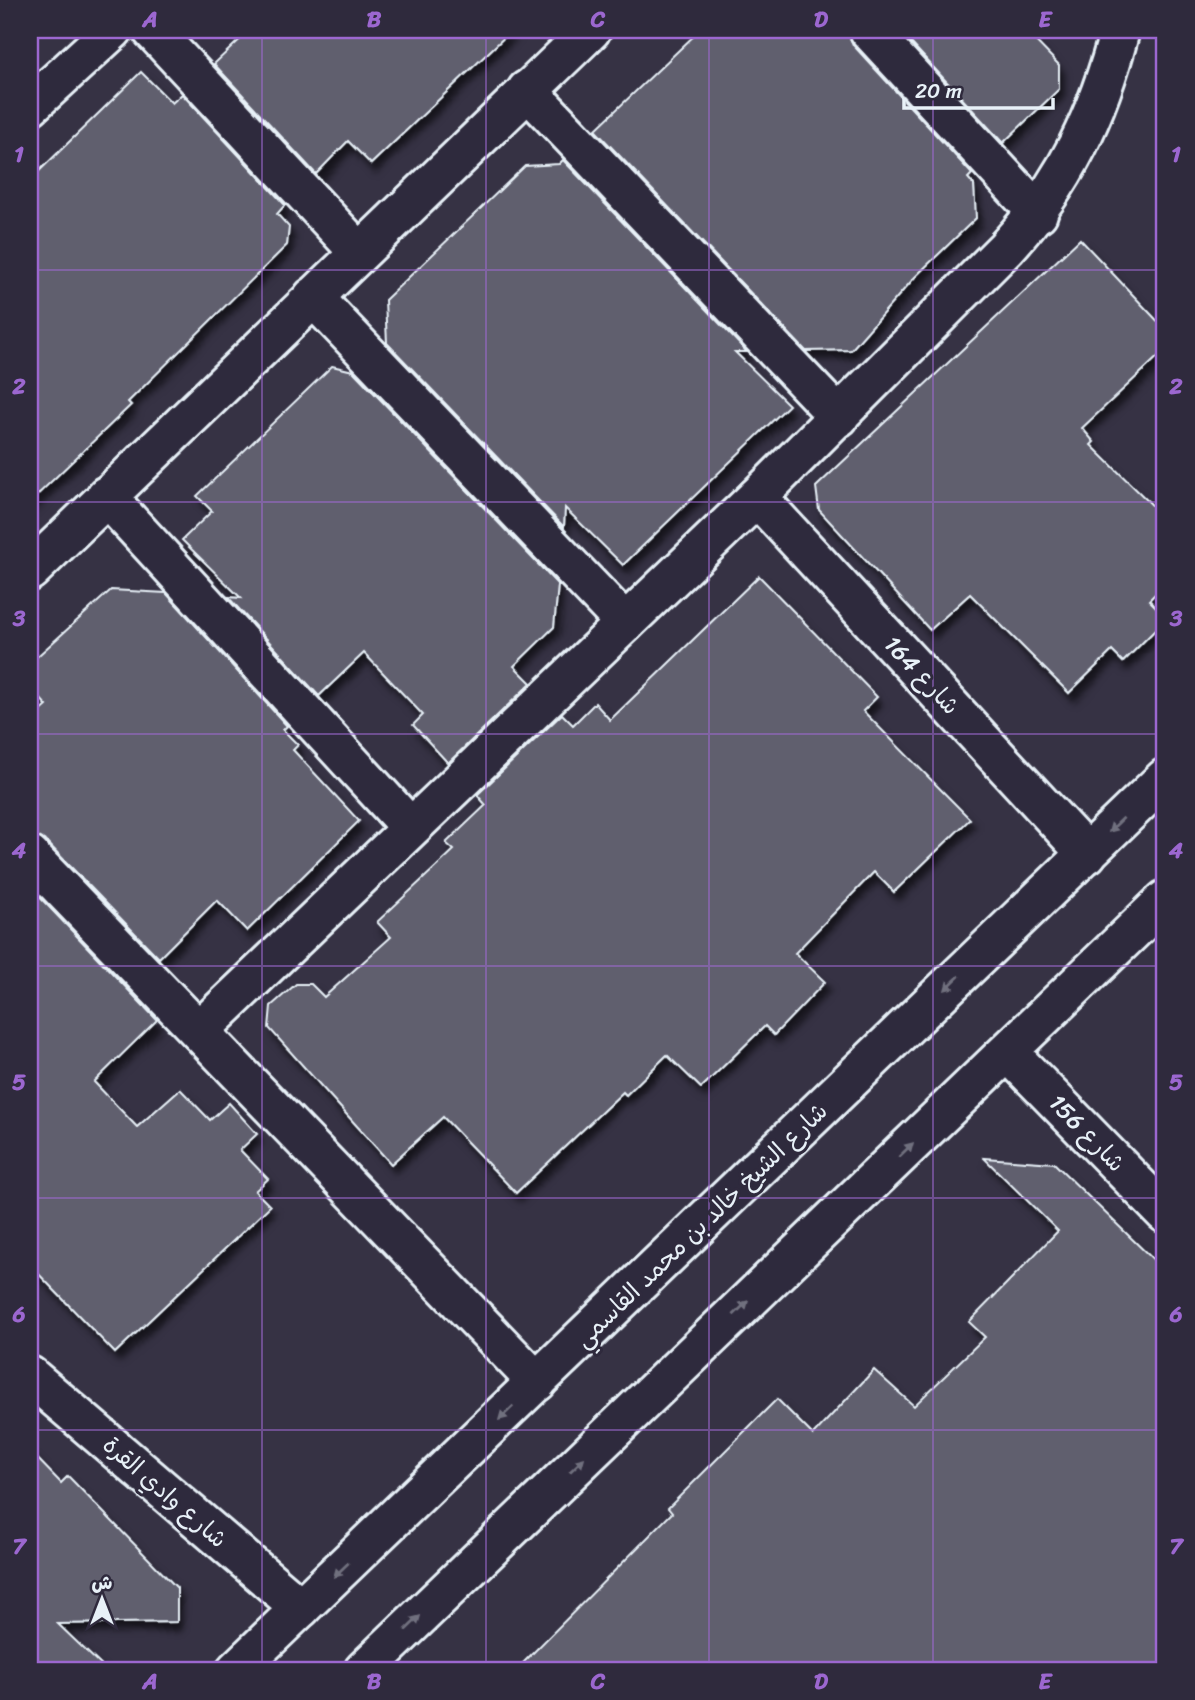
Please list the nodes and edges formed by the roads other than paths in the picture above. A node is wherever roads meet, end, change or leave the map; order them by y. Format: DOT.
graph roads {
  1 [pos="113,30"];
  2 [pos="152,30"];
  3 [pos="591,30"];
  4 [pos="869,30"];
  5 [pos="1121,30"];
  6 [pos="527,90"];
  7 [pos="30,106"];
  8 [pos="1038,213"];
  9 [pos="358,251"];
  10 [pos="313,297"];
  11 [pos="839,417"];
  12 [pos="106,496"];
  13 [pos="757,496"];
  14 [pos="30,571"];
  15 [pos="625,623"];
  16 [pos="1165,778"];
  17 [pos="409,827"];
  18 [pos="1087,853"];
  19 [pos="30,856"];
  20 [pos="1165,900"];
  21 [pos="199,1031"];
  22 [pos="1008,1052"];
  23 [pos="1165,1213"];
  24 [pos="30,1376"];
  25 [pos="537,1382"];
  26 [pos="301,1608"];
  27 [pos="236,1670"];
  28 [pos="364,1670"];
  1 -- 7 [label="street"];
  2 -- 9 [label="street"];
  3 -- 6 [label="street"];
  4 -- 8 [label="street"];
  5 -- 8 [label="street"];
  6 -- 9 [label="street"];
  6 -- 11 [label="street"];
  8 -- 11 [label="street"];
  9 -- 10 [label="street"];
  10 -- 12 [label="street"];
  10 -- 15 [label="street"];
  11 -- 13 [label="street"];
  12 -- 14 [label="street"];
  12 -- 17 [label="street"];
  13 -- 15 [label="street"];
  13 -- 18 [label="street, شارع 164"];
  15 -- 17 [label="street"];
  16 -- 18 [label="street, شارع الشيخ خالد بن محمد القاسمي, one-way"];
  17 -- 21 [label="street"];
  18 -- 25 [label="street, شارع الشيخ خالد بن محمد القاسمي, one-way"];
  19 -- 21 [label="street"];
  20 -- 22 [label="street"];
  21 -- 25 [label="street"];
  22 -- 23 [label="street, شارع 156"];
  28 -- 22 [label="street, one-way"];
  24 -- 26 [label="street, شارع وادي القرة"];
  25 -- 26 [label="street, شارع الشيخ خالد بن محمد القاسمي, one-way"];
  26 -- 27 [label="street, شارع الشيخ خالد بن محمد القاسمي"];
}
